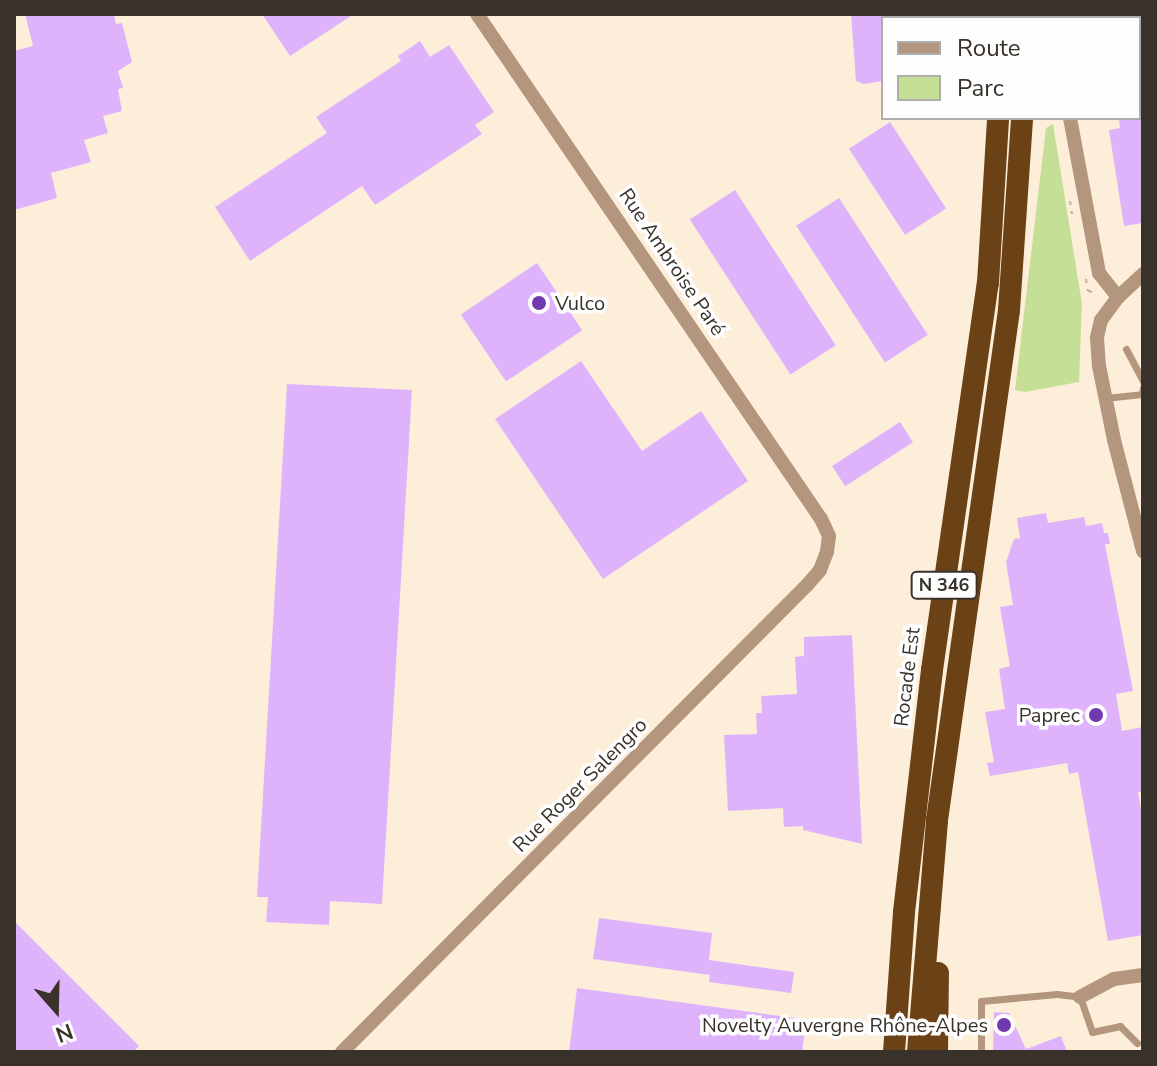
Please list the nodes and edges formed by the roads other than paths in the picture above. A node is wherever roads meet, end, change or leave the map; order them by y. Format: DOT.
graph roads {
  1 [pos="477,14"];
  2 [pos="998,120"];
  3 [pos="1022,120"];
  4 [pos="1070,120"];
  5 [pos="1143,274"];
  6 [pos="1118,297"];
  7 [pos="1126,349"];
  8 [pos="1143,381"];
  9 [pos="1143,388"];
  10 [pos="1105,398"];
  11 [pos="829,536"];
  12 [pos="1143,551"];
  13 [pos="937,820"];
  14 [pos="1143,975"];
  15 [pos="1080,997"];
  16 [pos="1137,1043"];
  17 [pos="342,1052"];
  18 [pos="894,1052"];
  19 [pos="918,1052"];
  20 [pos="937,1052"];
  21 [pos="981,1052"];
  1 -- 11 [label="street, Rue Ambroise Paré"];
  2 -- 18 [label="highway, Rocade Est / N 346"];
  3 -- 13 [label="highway, N 346"];
  4 -- 6 [label="street"];
  5 -- 6 [label="street"];
  6 -- 10 [label="street"];
  7 -- 8 [label="lane"];
  9 -- 10 [label="lane"];
  10 -- 12 [label="street"];
  11 -- 17 [label="street, Rue Roger Salengro"];
  13 -- 19 [label="highway, N 346"];
  13 -- 20 [label="highway"];
  14 -- 15 [label="street"];
  15 -- 16 [label="lane"];
  15 -- 21 [label="lane"];
}
